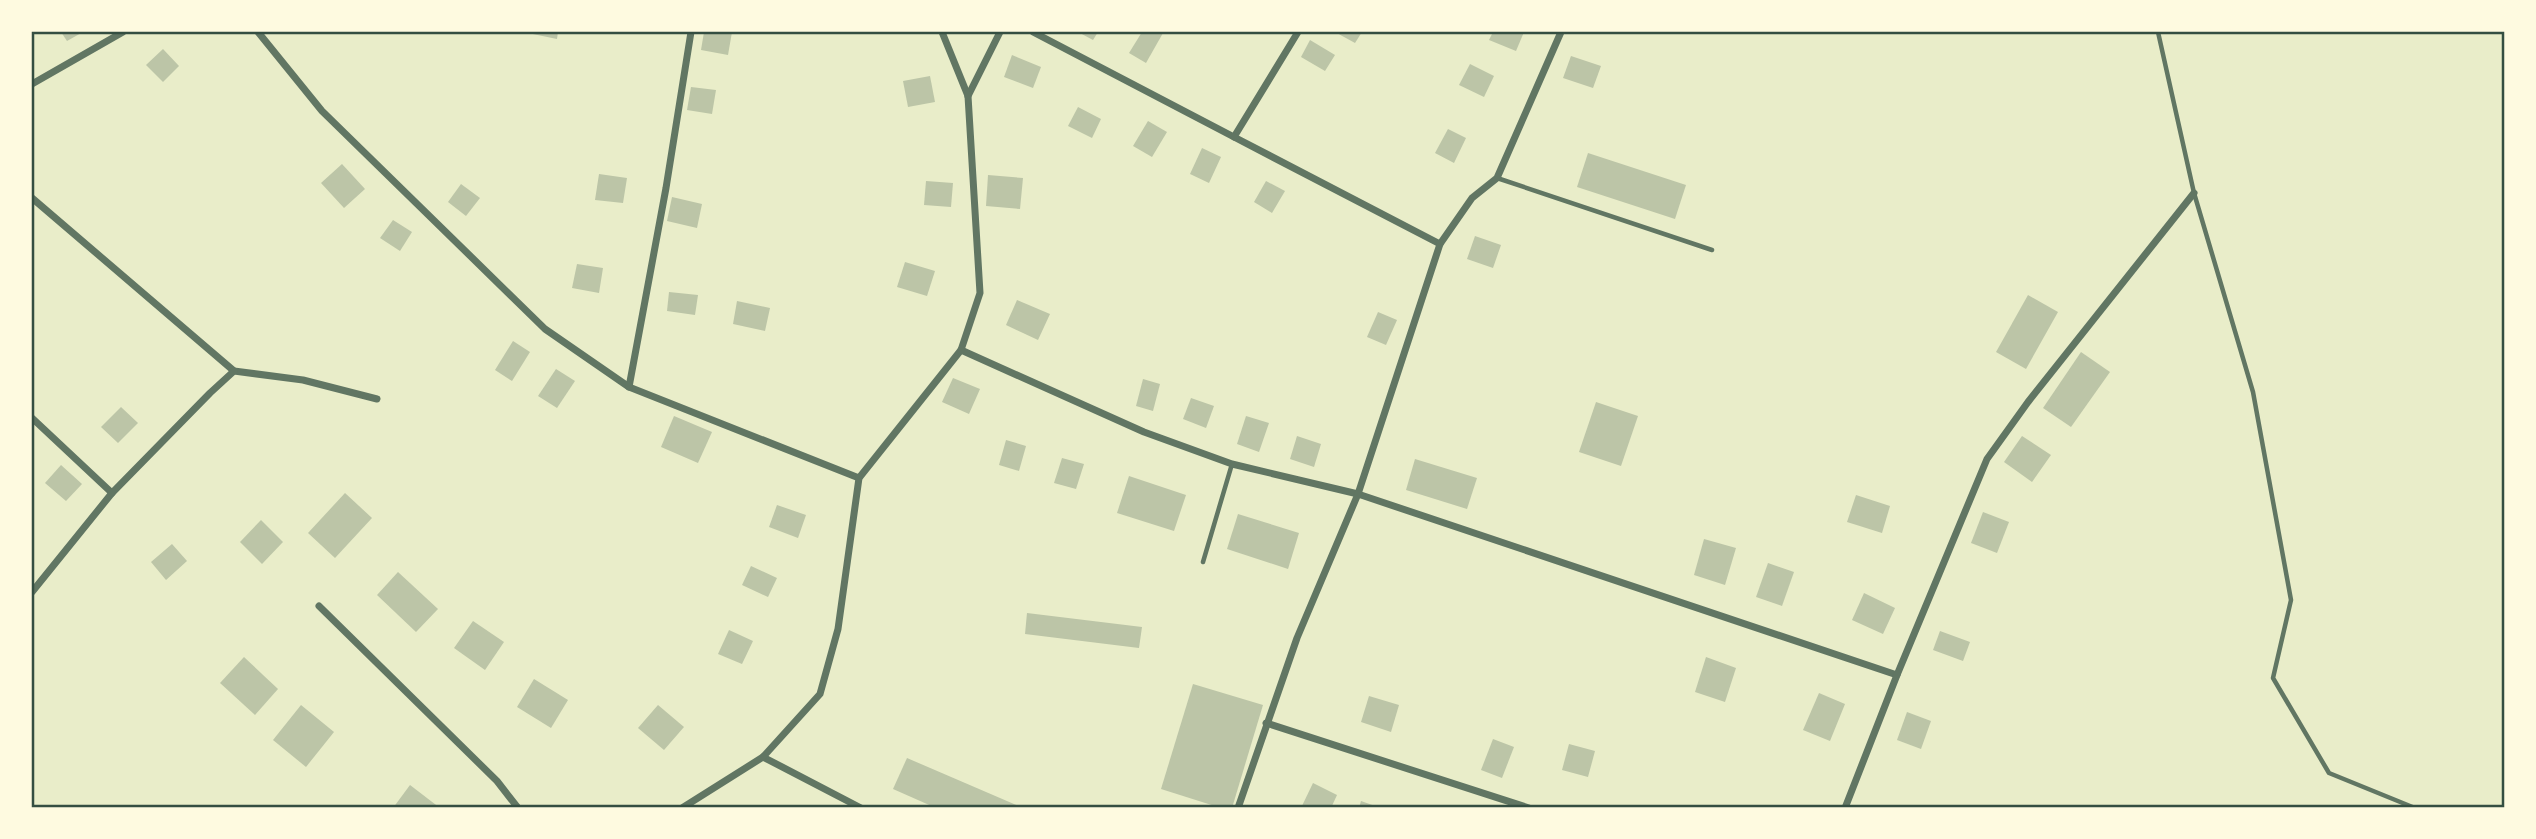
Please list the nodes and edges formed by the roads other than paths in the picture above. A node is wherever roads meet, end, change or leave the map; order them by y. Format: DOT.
graph roads {
  1 [pos="123,32"];
  2 [pos="258,32"];
  3 [pos="691,32"];
  4 [pos="943,32"];
  5 [pos="1000,32"];
  6 [pos="1033,32"];
  7 [pos="1298,32"];
  8 [pos="1560,32"];
  9 [pos="2158,32"];
  10 [pos="32,84"];
  11 [pos="968,96"];
  12 [pos="1234,137"];
  13 [pos="1497,178"];
  14 [pos="2194,193"];
  15 [pos="32,198"];
  16 [pos="1440,244"];
  17 [pos="1712,250"];
  18 [pos="961,350"];
  19 [pos="234,371"];
  20 [pos="629,387"];
  21 [pos="377,399"];
  22 [pos="32,418"];
  23 [pos="1232,464"];
  24 [pos="859,478"];
  25 [pos="112,493"];
  26 [pos="1358,494"];
  27 [pos="1203,562"];
  28 [pos="32,592"];
  29 [pos="319,606"];
  30 [pos="1897,676"];
  31 [pos="1266,723"];
  32 [pos="763,757"];
  33 [pos="518,807"];
  34 [pos="681,807"];
  35 [pos="861,807"];
  36 [pos="1238,807"];
  37 [pos="1529,807"];
  38 [pos="1846,807"];
  39 [pos="2415,807"];
  1 -- 10 [label="street"];
  2 -- 20 [label="street"];
  3 -- 20 [label="street"];
  4 -- 11 [label="street"];
  5 -- 11 [label="street"];
  6 -- 12 [label="street"];
  7 -- 12 [label="street"];
  8 -- 13 [label="street"];
  9 -- 14 [label="lane"];
  11 -- 18 [label="street"];
  12 -- 16 [label="street"];
  13 -- 16 [label="street"];
  13 -- 17 [label="lane"];
  14 -- 30 [label="street"];
  14 -- 39 [label="lane"];
  15 -- 19 [label="street"];
  16 -- 26 [label="street"];
  18 -- 23 [label="street"];
  18 -- 24 [label="street"];
  19 -- 21 [label="street"];
  19 -- 25 [label="street"];
  20 -- 24 [label="street"];
  22 -- 25 [label="street"];
  23 -- 26 [label="street"];
  23 -- 27 [label="lane"];
  24 -- 32 [label="street"];
  25 -- 28 [label="street"];
  26 -- 30 [label="street"];
  26 -- 31 [label="street"];
  29 -- 33 [label="street"];
  30 -- 38 [label="street"];
  31 -- 36 [label="street"];
  31 -- 37 [label="street"];
  32 -- 34 [label="street"];
  32 -- 35 [label="street"];
}
